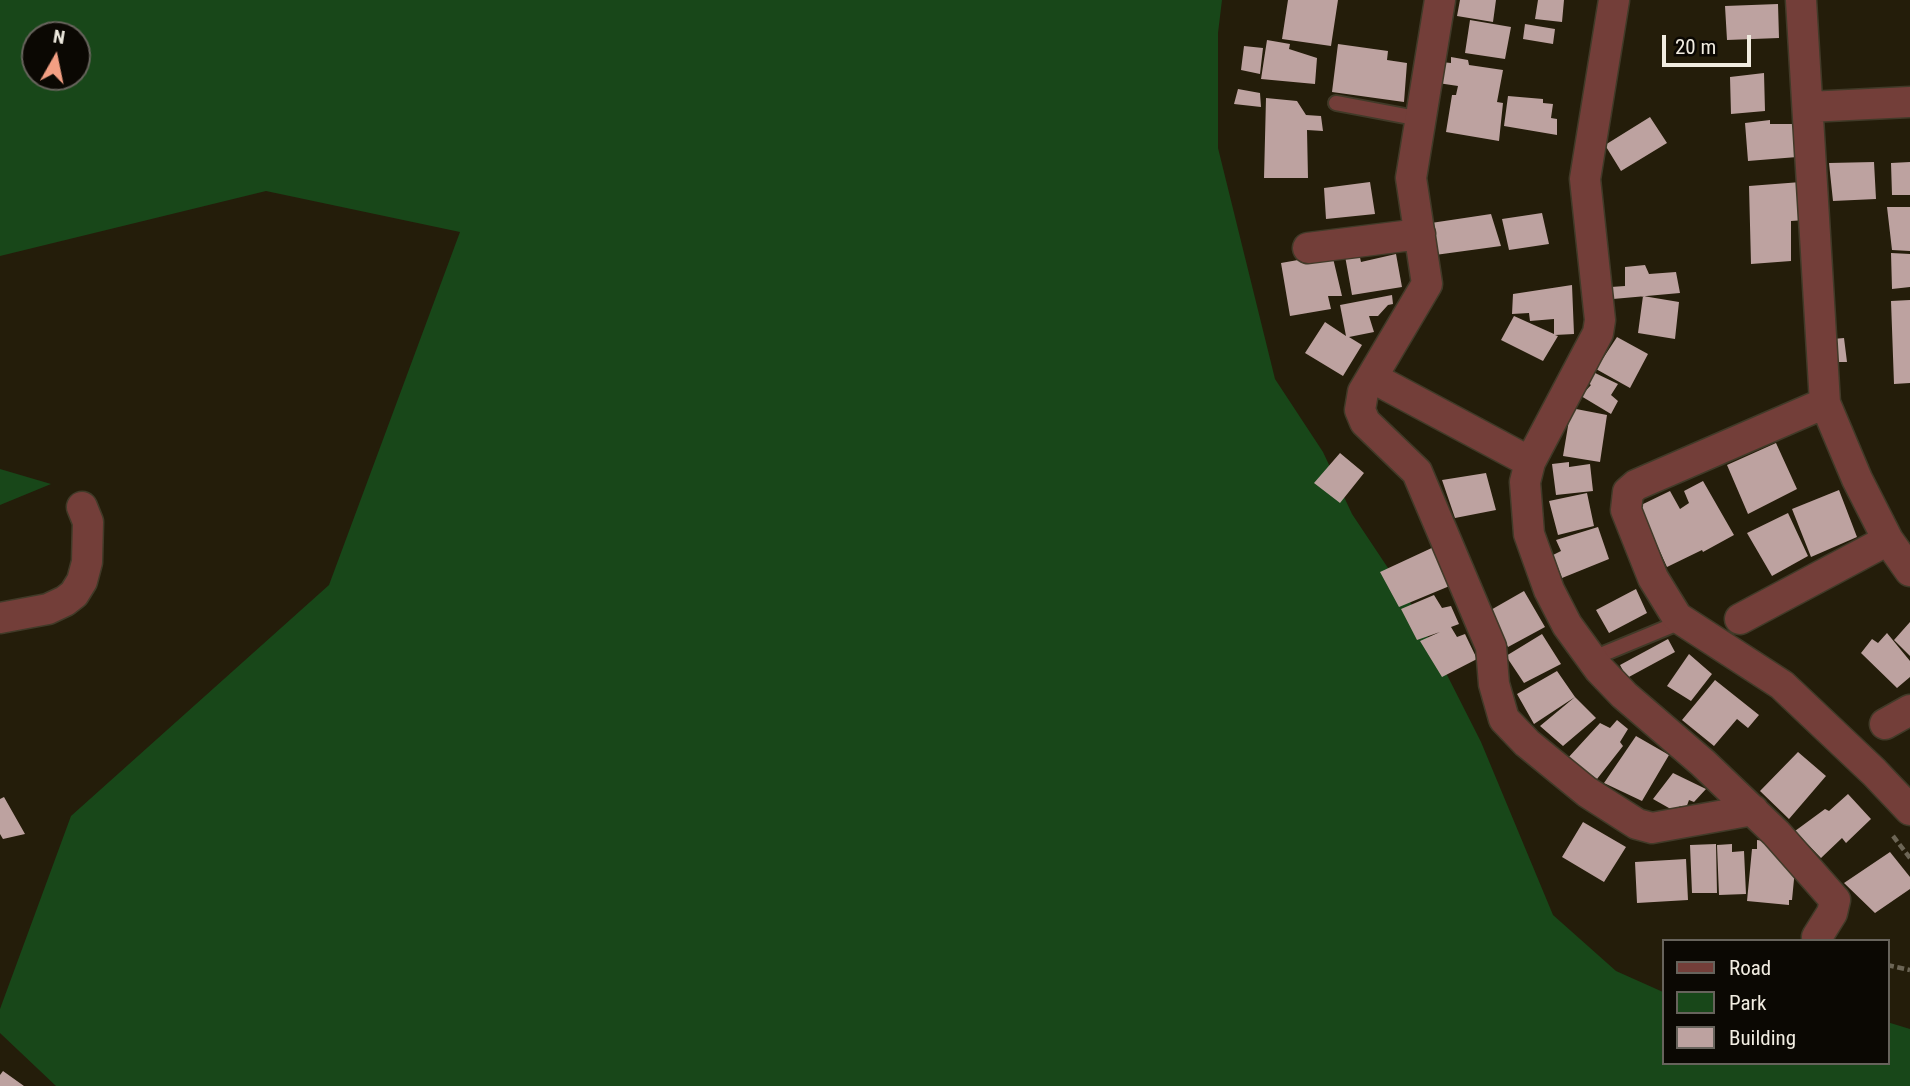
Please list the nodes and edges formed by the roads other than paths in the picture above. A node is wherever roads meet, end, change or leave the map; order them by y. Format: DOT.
graph roads {
  1 [pos="1440,0"];
  2 [pos="1614,0"];
  3 [pos="1801,0"];
  4 [pos="1910,102"];
  5 [pos="1336,103"];
  6 [pos="1808,107"];
  7 [pos="1421,119"];
  8 [pos="1420,234"];
  9 [pos="1308,248"];
  10 [pos="1373,378"];
  11 [pos="1825,403"];
  12 [pos="1530,462"];
  13 [pos="82,507"];
  14 [pos="1896,540"];
  15 [pos="1910,572"];
  16 [pos="0,618"];
  17 [pos="1740,618"];
  18 [pos="1684,621"];
  19 [pos="1591,659"];
  20 [pos="1753,810"];
  21 [pos="1910,810"];
  22 [pos="1821,939"];
  1 -- 7 [label="street"];
  2 -- 12 [label="street"];
  3 -- 6 [label="street"];
  4 -- 6 [label="street"];
  5 -- 7 [label="lane"];
  6 -- 11 [label="street"];
  7 -- 8 [label="street"];
  8 -- 9 [label="street"];
  8 -- 10 [label="street"];
  10 -- 12 [label="street"];
  10 -- 20 [label="street"];
  11 -- 14 [label="street"];
  11 -- 18 [label="street"];
  12 -- 19 [label="street"];
  13 -- 16 [label="street"];
  14 -- 15 [label="street"];
  14 -- 17 [label="street"];
  18 -- 19 [label="lane"];
  18 -- 21 [label="street"];
  19 -- 20 [label="street"];
  20 -- 22 [label="street"];
}
